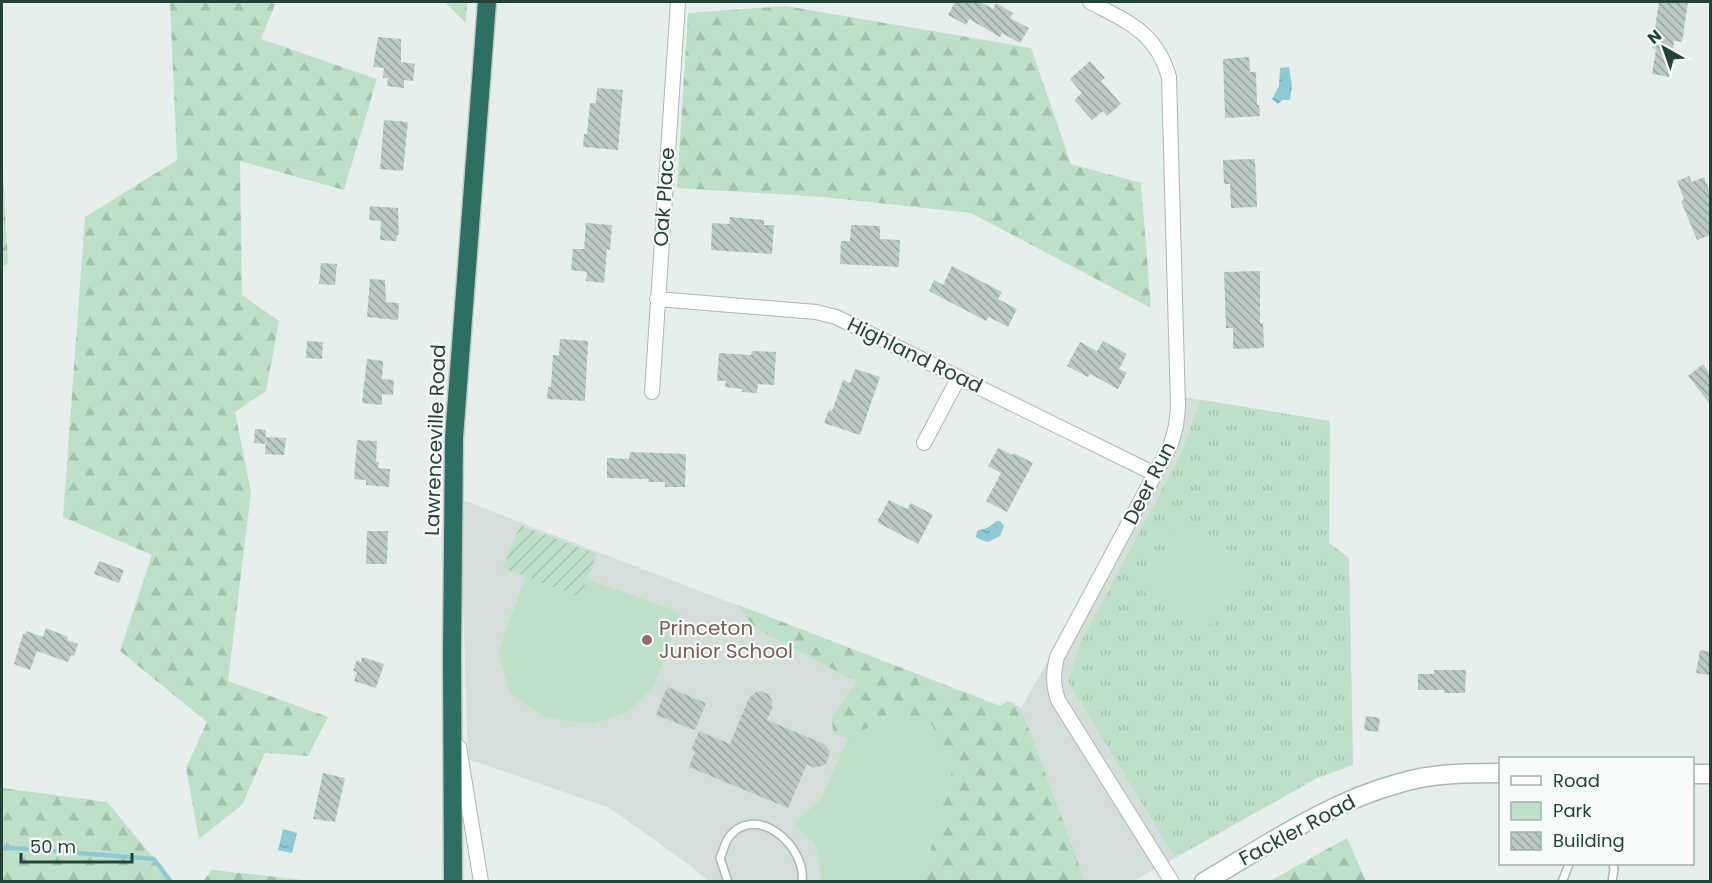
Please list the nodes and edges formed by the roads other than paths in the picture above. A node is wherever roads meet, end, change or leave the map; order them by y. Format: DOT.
graph roads {
  1 [pos="487,2"];
  2 [pos="678,2"];
  3 [pos="1090,2"];
  4 [pos="657,299"];
  5 [pos="959,376"];
  6 [pos="651,392"];
  7 [pos="924,443"];
  8 [pos="1155,474"];
  9 [pos="452,708"];
  10 [pos="1499,773"];
  11 [pos="1694,774"];
  12 [pos="1710,774"];
  13 [pos="1569,865"];
  14 [pos="1613,865"];
  15 [pos="453,882"];
  16 [pos="481,882"];
  17 [pos="728,882"];
  18 [pos="802,882"];
  19 [pos="1172,882"];
  20 [pos="1204,882"];
  21 [pos="1562,882"];
  22 [pos="1611,882"];
  1 -- 9 [label="highway, Lawrenceville Road"];
  2 -- 4 [label="street, Oak Place"];
  3 -- 8 [label="street, Deer Run"];
  4 -- 5 [label="street, Highland Road"];
  4 -- 6 [label="street, Oak Place"];
  5 -- 7 [label="street"];
  5 -- 8 [label="street, Highland Road"];
  8 -- 19 [label="street, Deer Run"];
  9 -- 15 [label="highway, Lawrenceville Road"];
  9 -- 16 [label="street"];
  10 -- 20 [label="street, Fackler Road"];
  11 -- 12 [label="street"];
  13 -- 21 [label="lane"];
  14 -- 22 [label="lane"];
  17 -- 18 [label="lane"];
}
